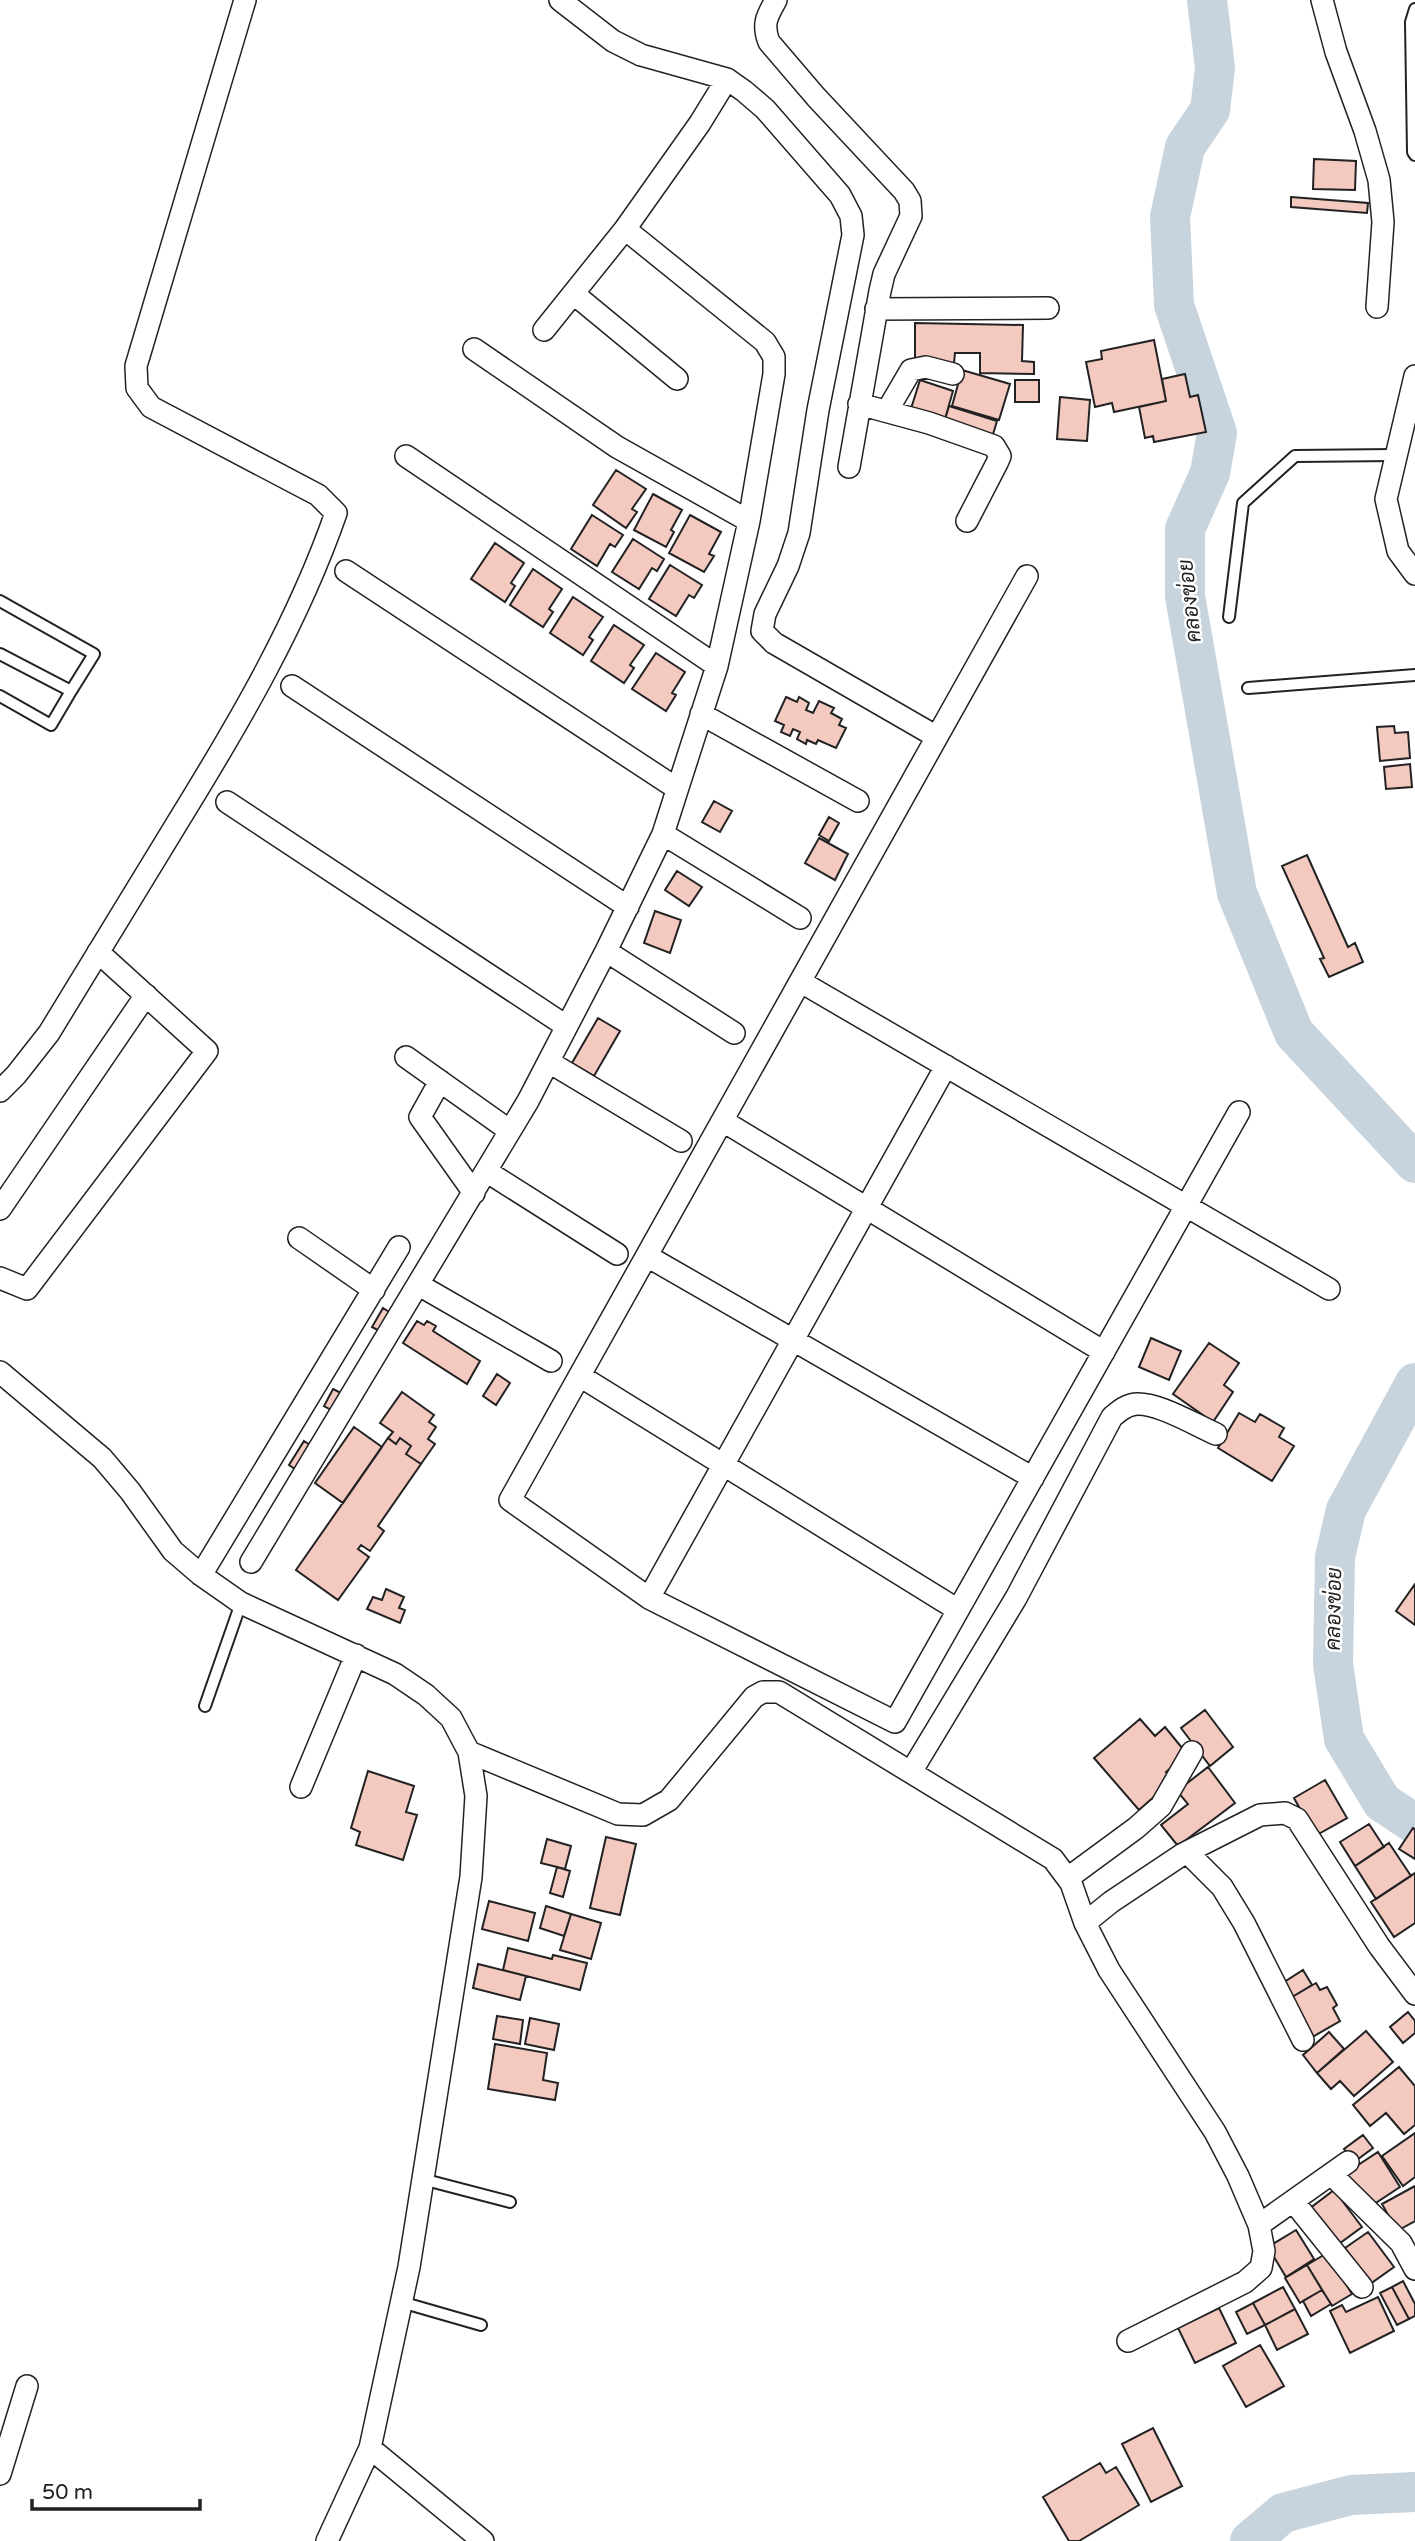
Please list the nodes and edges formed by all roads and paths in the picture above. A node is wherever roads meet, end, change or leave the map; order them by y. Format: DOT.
graph roads {
  1 [pos="245,0"];
  2 [pos="560,0"];
  3 [pos="776,0"];
  4 [pos="1322,0"];
  5 [pos="1415,9"];
  6 [pos="727,79"];
  7 [pos="1415,155"];
  8 [pos="625,229"];
  9 [pos="574,294"];
  10 [pos="1377,307"];
  11 [pos="1048,308"];
  12 [pos="876,309"];
  13 [pos="544,330"];
  14 [pos="474,349"];
  15 [pos="953,374"];
  16 [pos="1415,376"];
  17 [pos="677,379"];
  18 [pos="859,404"];
  19 [pos="887,411"];
  20 [pos="1395,455"];
  21 [pos="406,456"];
  22 [pos="849,467"];
  23 [pos="967,521"];
  24 [pos="749,522"];
  25 [pos="346,571"];
  26 [pos="1415,574"];
  27 [pos="1027,576"];
  28 [pos="0,601"];
  29 [pos="1229,617"];
  30 [pos="0,654"];
  31 [pos="717,666"];
  32 [pos="1415,675"];
  33 [pos="292,686"];
  34 [pos="1248,688"];
  35 [pos="71,691"];
  36 [pos="0,696"];
  37 [pos="701,714"];
  38 [pos="937,737"];
  39 [pos="676,788"];
  40 [pos="858,801"];
  41 [pos="227,802"];
  42 [pos="663,834"];
  43 [pos="628,907"];
  44 [pos="800,918"];
  45 [pos="606,951"];
  46 [pos="98,952"];
  47 [pos="801,982"];
  48 [pos="146,995"];
  49 [pos="566,1026"];
  50 [pos="734,1033"];
  51 [pos="406,1057"];
  52 [pos="549,1062"];
  53 [pos="946,1066"];
  54 [pos="440,1081"];
  55 [pos="0,1091"];
  56 [pos="1239,1112"];
  57 [pos="723,1121"];
  58 [pos="510,1131"];
  59 [pos="681,1141"];
  60 [pos="486,1171"];
  61 [pos="474,1193"];
  62 [pos="1186,1206"];
  63 [pos="0,1209"];
  64 [pos="867,1209"];
  65 [pos="299,1238"];
  66 [pos="399,1247"];
  67 [pos="617,1254"];
  68 [pos="647,1256"];
  69 [pos="0,1278"];
  70 [pos="419,1285"];
  71 [pos="1329,1289"];
  72 [pos="374,1290"];
  73 [pos="793,1340"];
  74 [pos="1104,1352"];
  75 [pos="551,1361"];
  76 [pos="0,1372"];
  77 [pos="580,1376"];
  78 [pos="1216,1434"];
  79 [pos="723,1465"];
  80 [pos="1032,1478"];
  81 [pos="251,1562"];
  82 [pos="201,1575"];
  83 [pos="649,1598"];
  84 [pos="241,1602"];
  85 [pos="958,1610"];
  86 [pos="356,1655"];
  87 [pos="205,1706"];
  88 [pos="469,1752"];
  89 [pos="1192,1752"];
  90 [pos="911,1772"];
  91 [pos="301,1787"];
  92 [pos="1186,1852"];
  93 [pos="1068,1878"];
  94 [pos="1085,1923"];
  95 [pos="1415,1994"];
  96 [pos="1303,2040"];
  97 [pos="422,2179"];
  98 [pos="1293,2201"];
  99 [pos="510,2202"];
  100 [pos="1259,2225"];
  101 [pos="1415,2269"];
  102 [pos="1362,2287"];
  103 [pos="401,2302"];
  104 [pos="481,2325"];
  105 [pos="1128,2341"];
  106 [pos="27,2386"];
  107 [pos="370,2448"];
  108 [pos="0,2474"];
  109 [pos="327,2541"];
  110 [pos="483,2541"];
  1 -- 46 [label="street"];
  2 -- 6 [label="street"];
  3 -- 12 [label="street"];
  4 -- 10 [label="street"];
  5 -- 7 [label="lane"];
  6 -- 8 [label="street"];
  6 -- 38 [label="street"];
  8 -- 9 [label="street"];
  8 -- 24 [label="street"];
  9 -- 13 [label="street"];
  9 -- 17 [label="street"];
  11 -- 12 [label="street"];
  12 -- 18 [label="street"];
  14 -- 24 [label="street"];
  15 -- 19 [label="street"];
  16 -- 20 [label="street"];
  18 -- 19 [label="street"];
  18 -- 22 [label="street"];
  19 -- 23 [label="street"];
  20 -- 26 [label="street"];
  20 -- 29 [label="lane"];
  21 -- 31 [label="street"];
  24 -- 31 [label="street"];
  25 -- 39 [label="street"];
  27 -- 38 [label="street"];
  28 -- 35 [label="lane"];
  30 -- 35 [label="lane"];
  31 -- 37 [label="street"];
  32 -- 34 [label="lane"];
  33 -- 43 [label="street"];
  35 -- 36 [label="lane"];
  37 -- 39 [label="street"];
  37 -- 40 [label="street"];
  38 -- 47 [label="street"];
  39 -- 42 [label="street"];
  41 -- 49 [label="street"];
  42 -- 43 [label="street"];
  42 -- 44 [label="street"];
  43 -- 45 [label="street"];
  45 -- 49 [label="street"];
  45 -- 50 [label="street"];
  46 -- 48 [label="street"];
  46 -- 55 [label="street"];
  47 -- 53 [label="street"];
  47 -- 57 [label="street"];
  48 -- 63 [label="street"];
  48 -- 69 [label="street"];
  49 -- 52 [label="street"];
  51 -- 54 [label="street"];
  52 -- 58 [label="street"];
  52 -- 59 [label="street"];
  53 -- 62 [label="street"];
  53 -- 64 [label="street"];
  54 -- 58 [label="street"];
  54 -- 61 [label="street"];
  56 -- 62 [label="street"];
  57 -- 64 [label="street"];
  57 -- 68 [label="street"];
  58 -- 60 [label="street"];
  60 -- 61 [label="street"];
  60 -- 67 [label="street"];
  61 -- 70 [label="street"];
  62 -- 71 [label="street"];
  62 -- 74 [label="street"];
  64 -- 73 [label="street"];
  64 -- 74 [label="street"];
  65 -- 72 [label="street"];
  66 -- 72 [label="street"];
  68 -- 73 [label="street"];
  68 -- 77 [label="street"];
  70 -- 75 [label="street"];
  70 -- 81 [label="street"];
  72 -- 82 [label="street"];
  73 -- 79 [label="street"];
  73 -- 80 [label="street"];
  74 -- 80 [label="street"];
  76 -- 82 [label="street"];
  77 -- 79 [label="street"];
  77 -- 83 [label="street"];
  78 -- 90 [label="street"];
  79 -- 83 [label="street"];
  79 -- 85 [label="street"];
  80 -- 85 [label="street"];
  82 -- 84 [label="street"];
  83 -- 85 [label="street"];
  84 -- 86 [label="street"];
  84 -- 87 [label="lane"];
  86 -- 88 [label="street"];
  86 -- 91 [label="street"];
  88 -- 90 [label="street"];
  88 -- 97 [label="street"];
  89 -- 93 [label="street"];
  90 -- 93 [label="street"];
  92 -- 94 [label="street"];
  92 -- 95 [label="street"];
  92 -- 96 [label="street"];
  93 -- 94 [label="street"];
  94 -- 100 [label="street"];
  97 -- 99 [label="lane"];
  97 -- 103 [label="street"];
  98 -- 100 [label="street"];
  98 -- 101 [label="street"];
  98 -- 102 [label="street"];
  100 -- 105 [label="street"];
  103 -- 104 [label="lane"];
  103 -- 107 [label="street"];
  106 -- 108 [label="street"];
  107 -- 109 [label="street"];
  107 -- 110 [label="street"];
}
